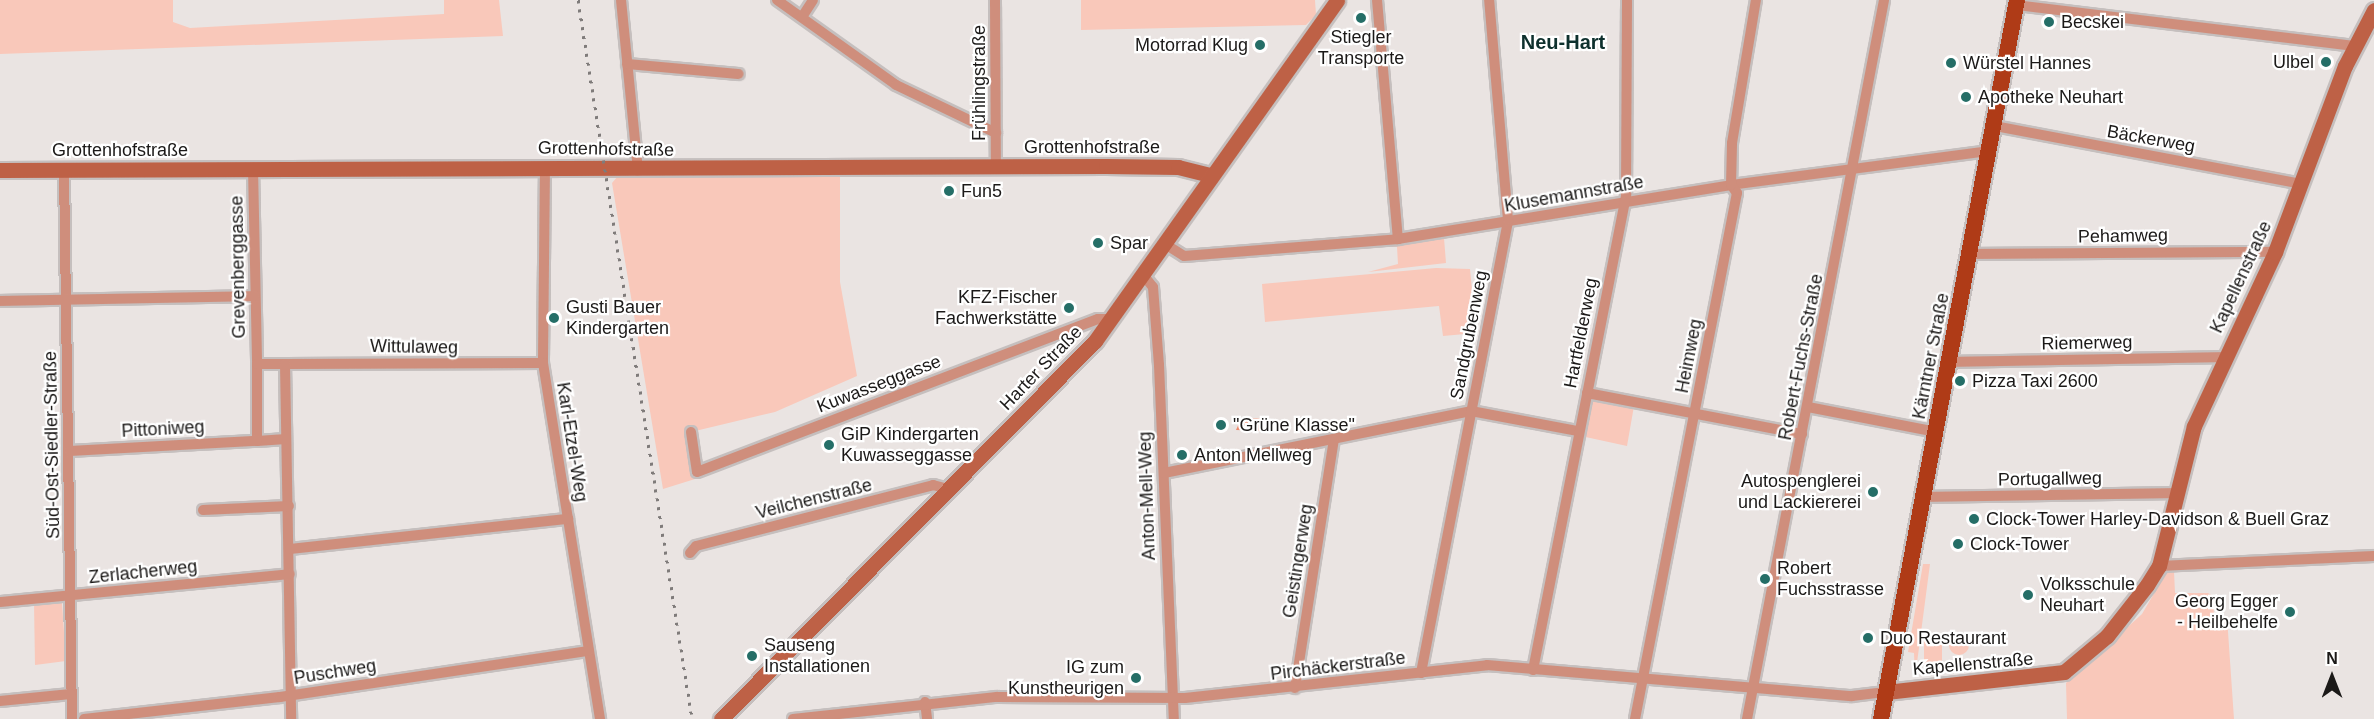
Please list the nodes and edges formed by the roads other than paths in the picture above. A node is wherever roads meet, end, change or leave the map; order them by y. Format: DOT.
graph roads {
  1 [pos="621,0"];
  2 [pos="777,0"];
  3 [pos="813,0"];
  4 [pos="995,0"];
  5 [pos="1337,0"];
  6 [pos="1377,0"];
  7 [pos="1489,0"];
  8 [pos="1627,0"];
  9 [pos="1756,0"];
  10 [pos="1884,0"];
  11 [pos="2016,2"];
  12 [pos="2374,9"];
  13 [pos="802,17"];
  14 [pos="2354,46"];
  15 [pos="627,64"];
  16 [pos="739,74"];
  17 [pos="1995,126"];
  18 [pos="996,133"];
  19 [pos="1990,152"];
  20 [pos="545,167"];
  21 [pos="996,167"];
  22 [pos="253,168"];
  23 [pos="1854,169"];
  24 [pos="0,170"];
  25 [pos="64,170"];
  26 [pos="638,170"];
  27 [pos="1210,175"];
  28 [pos="2302,184"];
  29 [pos="1731,185"];
  30 [pos="1623,201"];
  31 [pos="1509,220"];
  32 [pos="1398,239"];
  33 [pos="1165,244"];
  34 [pos="2275,252"];
  35 [pos="1971,254"];
  36 [pos="1144,276"];
  37 [pos="255,296"];
  38 [pos="66,300"];
  39 [pos="0,301"];
  40 [pos="1112,319"];
  41 [pos="2225,357"];
  42 [pos="1950,362"];
  43 [pos="543,363"];
  44 [pos="257,364"];
  45 [pos="285,364"];
  46 [pos="1587,393"];
  47 [pos="1808,406"];
  48 [pos="1470,411"];
  49 [pos="1695,414"];
  50 [pos="1578,431"];
  51 [pos="691,432"];
  52 [pos="1937,432"];
  53 [pos="1802,434"];
  54 [pos="286,439"];
  55 [pos="1334,440"];
  56 [pos="257,441"];
  57 [pos="70,451"];
  58 [pos="1164,473"];
  59 [pos="948,489"];
  60 [pos="2175,493"];
  61 [pos="1924,497"];
  62 [pos="289,506"];
  63 [pos="203,510"];
  64 [pos="568,519"];
  65 [pos="290,549"];
  66 [pos="690,553"];
  67 [pos="2374,556"];
  68 [pos="2159,566"];
  69 [pos="290,574"];
  70 [pos="70,596"];
  71 [pos="0,602"];
  72 [pos="589,651"];
  73 [pos="1533,670"];
  74 [pos="1421,673"];
  75 [pos="1642,677"];
  76 [pos="1755,687"];
  77 [pos="1295,688"];
  78 [pos="1886,692"];
  79 [pos="71,694"];
  80 [pos="291,696"];
  81 [pos="1169,697"];
  82 [pos="0,702"];
  83 [pos="925,702"];
  84 [pos="811,718"];
  85 [pos="72,719"];
  86 [pos="84,719"];
  87 [pos="291,719"];
  88 [pos="600,719"];
  89 [pos="721,719"];
  90 [pos="793,719"];
  91 [pos="927,719"];
  92 [pos="1174,719"];
  93 [pos="1635,719"];
  94 [pos="1747,719"];
  95 [pos="1881,719"];
  1 -- 15 [label="street"];
  2 -- 13 [label="street"];
  3 -- 13 [label="street"];
  4 -- 18 [label="street, Frühlingstraße"];
  5 -- 27 [label="main road, Harter Straße"];
  6 -- 32 [label="street"];
  7 -- 31 [label="street, Sandgrubenweg"];
  8 -- 30 [label="street, Hartfelderweg"];
  9 -- 29 [label="street, Heimweg"];
  10 -- 23 [label="street, Robert-Fuchs-Straße"];
  11 -- 14 [label="street"];
  11 -- 17 [label="main road, Kärntner Straße"];
  12 -- 14 [label="main road, Kapellenstraße"];
  13 -- 18 [label="street"];
  14 -- 28 [label="main road, Kapellenstraße"];
  15 -- 16 [label="street"];
  15 -- 26 [label="street"];
  17 -- 19 [label="main road, Kärntner Straße"];
  17 -- 28 [label="street, Bäckerweg"];
  18 -- 21 [label="street, Frühlingstraße"];
  19 -- 23 [label="street, Klusemannstraße"];
  19 -- 35 [label="main road, Kärntner Straße"];
  20 -- 22 [label="main road, Grottenhofstraße"];
  20 -- 26 [label="main road, Grottenhofstraße"];
  20 -- 43 [label="street, Karl-Etzel-Weg"];
  21 -- 26 [label="main road, Grottenhofstraße"];
  21 -- 27 [label="main road, Grottenhofstraße"];
  22 -- 25 [label="main road, Grottenhofstraße"];
  22 -- 37 [label="street, Grevenberggasse"];
  23 -- 29 [label="street, Klusemannstraße"];
  23 -- 47 [label="street, Robert-Fuchs-Straße"];
  24 -- 25 [label="main road, Grottenhofstraße"];
  25 -- 38 [label="street, Süd-Ost-Siedler-Straße"];
  27 -- 33 [label="main road, Harter Straße"];
  28 -- 34 [label="main road, Kapellenstraße"];
  29 -- 30 [label="street, Klusemannstraße"];
  29 -- 49 [label="street, Heimweg"];
  30 -- 31 [label="street, Klusemannstraße"];
  30 -- 46 [label="street, Hartfelderweg"];
  31 -- 32 [label="street, Klusemannstraße"];
  31 -- 48 [label="street, Sandgrubenweg"];
  32 -- 33 [label="street, Klusemannstraße"];
  33 -- 36 [label="main road, Harter Straße"];
  34 -- 35 [label="street, Pehamweg"];
  34 -- 41 [label="main road, Kapellenstraße"];
  35 -- 42 [label="main road, Kärntner Straße"];
  36 -- 40 [label="main road, Harter Straße"];
  36 -- 58 [label="street, Anton-Mell-Weg"];
  37 -- 38 [label="street"];
  37 -- 44 [label="street, Grevenberggasse"];
  38 -- 39 [label="street"];
  38 -- 57 [label="street, Süd-Ost-Siedler-Straße"];
  40 -- 51 [label="street, Kuwasseggasse"];
  40 -- 59 [label="main road, Harter Straße"];
  41 -- 42 [label="street, Riemerweg"];
  41 -- 60 [label="main road, Kapellenstraße"];
  42 -- 52 [label="main road, Kärntner Straße"];
  43 -- 45 [label="street, Wittulaweg"];
  43 -- 64 [label="street, Karl-Etzel-Weg"];
  44 -- 45 [label="street, Grevenberggasse"];
  44 -- 56 [label="street, Grevenberggasse"];
  45 -- 54 [label="street"];
  46 -- 49 [label="street"];
  46 -- 50 [label="street, Hartfelderweg"];
  47 -- 52 [label="street"];
  47 -- 53 [label="street, Robert-Fuchs-Straße"];
  48 -- 50 [label="street"];
  48 -- 55 [label="street"];
  48 -- 74 [label="street, Sandgrubenweg"];
  49 -- 53 [label="street"];
  49 -- 75 [label="street, Heimweg"];
  50 -- 73 [label="street, Hartfelderweg"];
  52 -- 61 [label="main road, Kärntner Straße"];
  53 -- 76 [label="street, Robert-Fuchs-Straße"];
  54 -- 56 [label="street"];
  54 -- 62 [label="street"];
  55 -- 58 [label="street"];
  55 -- 77 [label="street, Geistingerweg"];
  56 -- 57 [label="street, Pittoniweg"];
  57 -- 70 [label="street, Süd-Ost-Siedler-Straße"];
  58 -- 81 [label="street, Anton-Mell-Weg"];
  59 -- 66 [label="street, Veilchenstraße"];
  59 -- 89 [label="main road, Harter Straße"];
  60 -- 61 [label="street, Portugallweg"];
  60 -- 68 [label="main road, Kapellenstraße"];
  61 -- 78 [label="main road, Kärntner Straße"];
  62 -- 63 [label="street"];
  62 -- 65 [label="street"];
  64 -- 65 [label="street"];
  64 -- 72 [label="street, Karl-Etzel-Weg"];
  65 -- 69 [label="street"];
  67 -- 68 [label="street"];
  68 -- 78 [label="main road, Kapellenstraße"];
  69 -- 70 [label="street, Zerlacherweg"];
  69 -- 80 [label="street"];
  70 -- 71 [label="street, Zerlacherweg"];
  70 -- 79 [label="street, Süd-Ost-Siedler-Straße"];
  72 -- 80 [label="street, Puschweg"];
  72 -- 88 [label="street, Karl-Etzel-Weg"];
  73 -- 74 [label="street, Pirchäckerstraße"];
  73 -- 75 [label="street, Pirchäckerstraße"];
  74 -- 77 [label="street, Pirchäckerstraße"];
  75 -- 76 [label="street, Pirchäckerstraße"];
  75 -- 93 [label="street, Heimweg"];
  76 -- 78 [label="street, Pirchäckerstraße"];
  76 -- 94 [label="street, Robert-Fuchs-Straße"];
  77 -- 81 [label="street, Pirchäckerstraße"];
  78 -- 95 [label="main road, Kärntner Straße"];
  79 -- 82 [label="street"];
  79 -- 85 [label="street, Süd-Ost-Siedler-Straße"];
  80 -- 86 [label="street, Puschweg"];
  80 -- 87 [label="street"];
  81 -- 83 [label="street, Pirchäckerstraße"];
  81 -- 92 [label="street, Anton-Mell-Weg"];
  83 -- 84 [label="street, Pirchäckerstraße"];
  83 -- 91 [label="street"];
  84 -- 90 [label="street, Pirchäckerstraße"];
}
